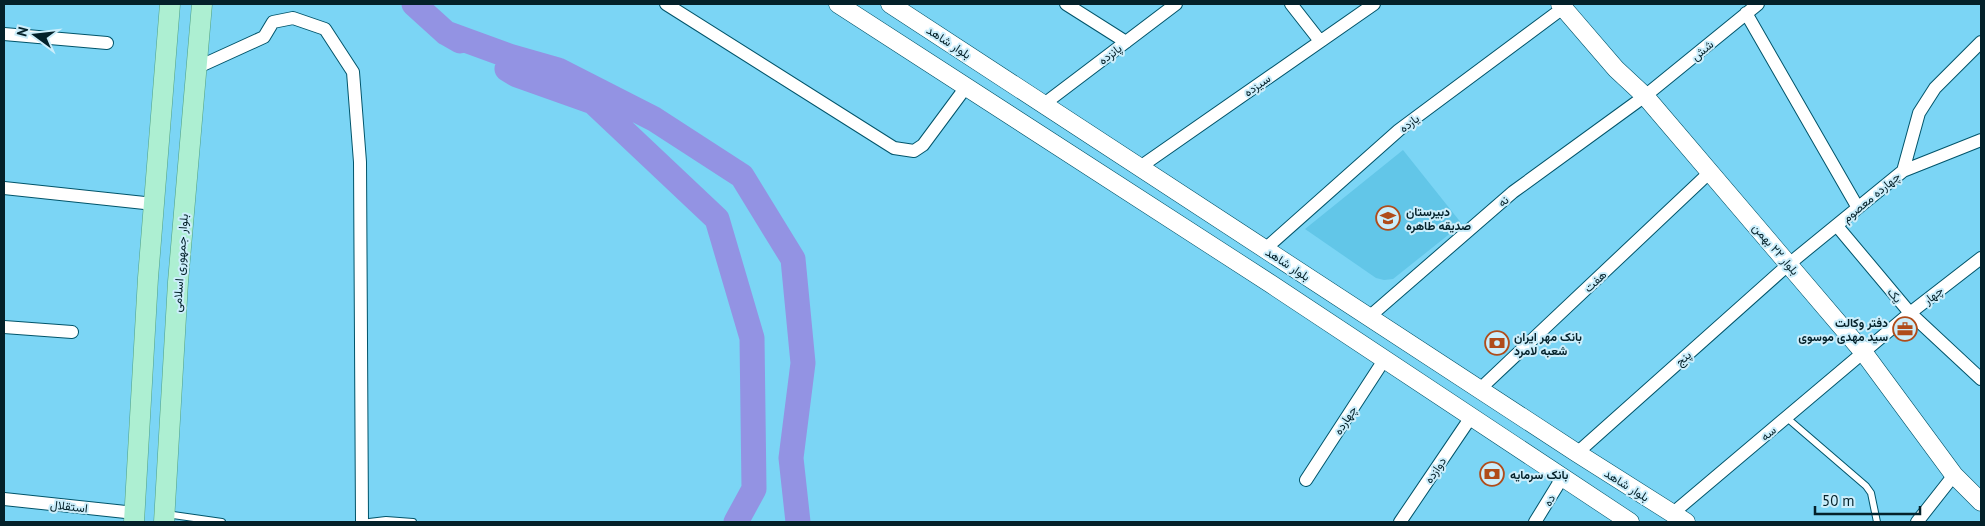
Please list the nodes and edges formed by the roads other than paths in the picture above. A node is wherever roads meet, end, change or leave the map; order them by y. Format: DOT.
graph roads {
  1 [pos="170,4"];
  2 [pos="202,4"];
  3 [pos="666,4"];
  4 [pos="838,4"];
  5 [pos="890,4"];
  6 [pos="1066,4"];
  7 [pos="1176,4"];
  8 [pos="1292,4"];
  9 [pos="1374,4"];
  10 [pos="1758,4"];
  11 [pos="1562,6"];
  12 [pos="1746,13"];
  13 [pos="4,34"];
  14 [pos="1320,41"];
  15 [pos="107,42"];
  16 [pos="1126,42"];
  17 [pos="1981,42"];
  18 [pos="196,68"];
  19 [pos="966,87"];
  20 [pos="1645,96"];
  21 [pos="1044,104"];
  22 [pos="1981,140"];
  23 [pos="1101,141"];
  24 [pos="1086,165"];
  25 [pos="1140,167"];
  26 [pos="1903,171"];
  27 [pos="1709,173"];
  28 [pos="4,188"];
  29 [pos="154,204"];
  30 [pos="1858,208"];
  31 [pos="1837,226"];
  32 [pos="1265,249"];
  33 [pos="1981,258"];
  34 [pos="1789,264"];
  35 [pos="148,278"];
  36 [pos="178,282"];
  37 [pos="1910,313"];
  38 [pos="1369,317"];
  39 [pos="4,327"];
  40 [pos="72,332"];
  41 [pos="1864,353"];
  42 [pos="1384,360"];
  43 [pos="1981,379"];
  44 [pos="1480,389"];
  45 [pos="1520,416"];
  46 [pos="1471,417"];
  47 [pos="1787,418"];
  48 [pos="1505,440"];
  49 [pos="1577,453"];
  50 [pos="1954,475"];
  51 [pos="1562,478"];
  52 [pos="1306,480"];
  53 [pos="4,499"];
  54 [pos="1981,502"];
  55 [pos="134,518"];
  56 [pos="164,518"];
  57 [pos="1679,518"];
  58 [pos="222,522"];
  59 [pos="362,522"];
  60 [pos="369,522"];
  61 [pos="413,522"];
  62 [pos="1400,522"];
  63 [pos="1535,522"];
  64 [pos="1630,522"];
  65 [pos="1877,522"];
  66 [pos="1917,522"];
  1 -- 29 [label="main road"];
  2 -- 18 [label="main road, بلوار جمهوری اسلامی"];
  3 -- 19 [label="street"];
  4 -- 19 [label="main road"];
  5 -- 21 [label="main road, بلوار شاهد"];
  6 -- 16 [label="street"];
  7 -- 16 [label="street, پانزده"];
  8 -- 14 [label="street"];
  9 -- 14 [label="street, سیزده"];
  10 -- 12 [label="street, شش"];
  11 -- 20 [label="main road, بلوار ۲۲ بهمن"];
  11 -- 32 [label="street, یازده"];
  12 -- 20 [label="street, شش"];
  12 -- 30 [label="street"];
  13 -- 15 [label="street"];
  14 -- 25 [label="street, سیزده"];
  16 -- 21 [label="street, پانزده"];
  17 -- 26 [label="street, چهارده معصوم"];
  18 -- 36 [label="main road, بلوار جمهوری اسلامی"];
  18 -- 59 [label="street"];
  19 -- 24 [label="main road"];
  20 -- 27 [label="main road, بلوار ۲۲ بهمن"];
  20 -- 38 [label="street, نه"];
  21 -- 23 [label="main road, بلوار شاهد"];
  22 -- 26 [label="street"];
  23 -- 24 [label="main road"];
  23 -- 25 [label="main road, بلوار شاهد"];
  24 -- 42 [label="main road"];
  25 -- 32 [label="main road, بلوار شاهد"];
  26 -- 30 [label="street, چهارده معصوم"];
  27 -- 34 [label="main road, بلوار ۲۲ بهمن"];
  27 -- 44 [label="street, هفت"];
  28 -- 29 [label="street"];
  29 -- 35 [label="main road"];
  30 -- 31 [label="street, چهارده معصوم"];
  31 -- 34 [label="street, چهارده معصوم"];
  31 -- 37 [label="street, یک"];
  32 -- 38 [label="main road, بلوار شاهد"];
  33 -- 37 [label="street, چهار"];
  34 -- 41 [label="main road, بلوار ۲۲ بهمن"];
  34 -- 49 [label="street, پنج"];
  35 -- 36 [label="main road"];
  35 -- 55 [label="main road"];
  36 -- 56 [label="main road, بلوار جمهوری اسلامی"];
  37 -- 41 [label="street, چهار"];
  37 -- 43 [label="street, یک"];
  38 -- 44 [label="main road, بلوار شاهد"];
  39 -- 40 [label="street"];
  41 -- 47 [label="street, سه"];
  41 -- 50 [label="main road, بلوار ۲۲ بهمن"];
  42 -- 46 [label="main road"];
  42 -- 52 [label="street, چهارده"];
  44 -- 45 [label="main road, بلوار شاهد"];
  45 -- 48 [label="main road"];
  45 -- 49 [label="main road, بلوار شاهد"];
  46 -- 48 [label="main road"];
  46 -- 62 [label="street, دوازده"];
  47 -- 57 [label="street, سه"];
  47 -- 65 [label="lane"];
  48 -- 51 [label="main road"];
  49 -- 57 [label="main road, بلوار شاهد"];
  50 -- 54 [label="main road, بلوار ۲۲ بهمن"];
  50 -- 66 [label="street"];
  51 -- 63 [label="street, ده"];
  51 -- 64 [label="main road"];
  53 -- 55 [label="street, استقلال"];
  56 -- 58 [label="lane"];
  60 -- 61 [label="lane"];
}
